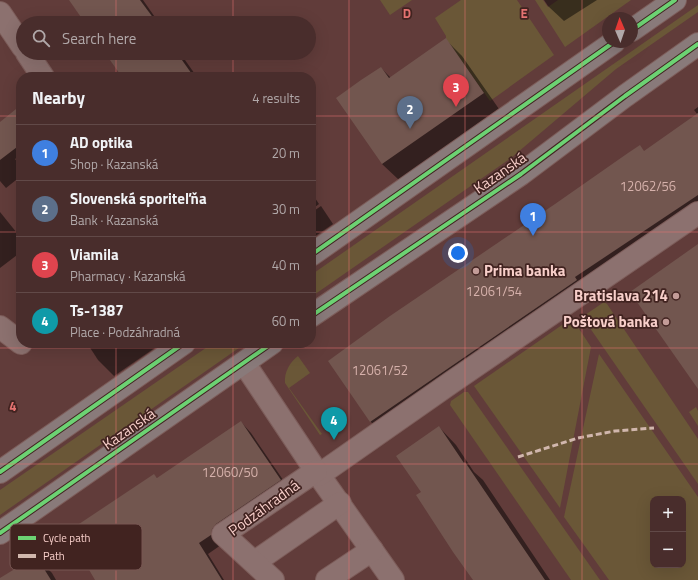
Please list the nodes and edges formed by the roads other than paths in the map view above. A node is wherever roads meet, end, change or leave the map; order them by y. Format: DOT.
graph roads {
  1 [pos="675,0"];
  2 [pos="0,13"];
  3 [pos="638,26"];
  4 [pos="16,37"];
  5 [pos="698,44"];
  6 [pos="605,48"];
  7 [pos="32,60"];
  8 [pos="40,72"];
  9 [pos="698,213"];
  10 [pos="316,251"];
  11 [pos="316,313"];
  12 [pos="0,327"];
  13 [pos="16,339"];
  14 [pos="177,348"];
  15 [pos="265,348"];
  16 [pos="244,363"];
  17 [pos="0,472"];
  18 [pos="318,473"];
  19 [pos="340,504"];
  20 [pos="13,524"];
  21 [pos="10,526"];
  22 [pos="0,533"];
  23 [pos="372,550"];
  24 [pos="255,562"];
  25 [pos="273,580"];
  26 [pos="327,580"];
  27 [pos="393,580"];
  1 -- 3 [label="main road"];
  2 -- 4 [label="street"];
  5 -- 11 [label="main road, Kazanská"];
  6 -- 10 [label="main road"];
  7 -- 8 [label="street"];
  9 -- 18 [label="street, Podzáhradná"];
  12 -- 13 [label="street"];
  14 -- 17 [label="main road"];
  15 -- 16 [label="main road, Kazanská"];
  16 -- 18 [label="street"];
  16 -- 20 [label="main road, Kazanská"];
  18 -- 19 [label="street"];
  18 -- 24 [label="street, Podzáhradná"];
  19 -- 23 [label="street"];
  19 -- 24 [label="street"];
  21 -- 22 [label="main road, Kazanská"];
  23 -- 26 [label="street"];
  23 -- 27 [label="street"];
  24 -- 25 [label="street, Podzáhradná"];
}
